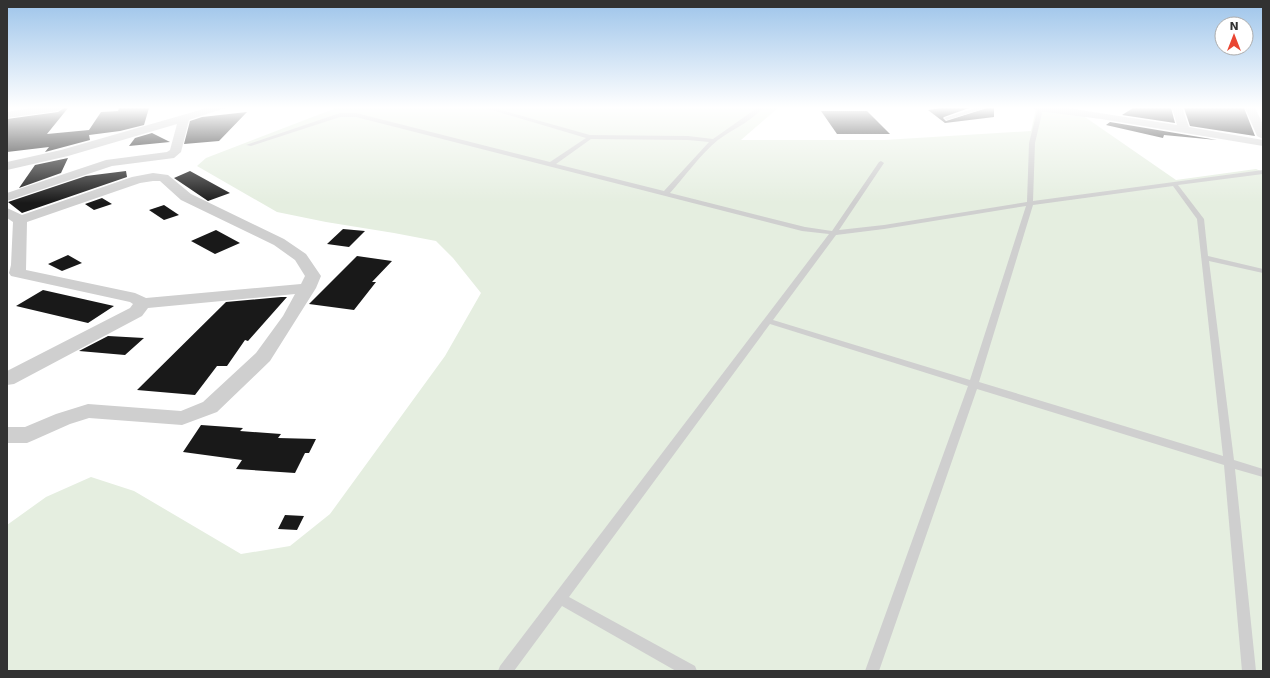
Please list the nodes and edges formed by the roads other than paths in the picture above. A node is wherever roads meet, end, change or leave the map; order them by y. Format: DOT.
graph roads {
  1 [pos="110,140"];
  2 [pos="177,140"];
  3 [pos="265,140"];
  4 [pos="449,140"];
  5 [pos="586,140"];
  6 [pos="702,140"];
  7 [pos="1033,140"];
  8 [pos="1244,140"];
  9 [pos="714,141"];
  10 [pos="1263,143"];
  11 [pos="249,145"];
  12 [pos="27,163"];
  13 [pos="881,163"];
  14 [pos="552,164"];
  15 [pos="7,166"];
  16 [pos="1262,173"];
  17 [pos="7,179"];
  18 [pos="1175,184"];
  19 [pos="666,193"];
  20 [pos="7,197"];
  21 [pos="1030,203"];
  22 [pos="14,216"];
  23 [pos="834,233"];
  24 [pos="1205,258"];
  25 [pos="1263,271"];
  26 [pos="308,288"];
  27 [pos="143,303"];
  28 [pos="768,321"];
  29 [pos="7,378"];
  30 [pos="974,384"];
  31 [pos="7,435"];
  32 [pos="1229,463"];
  33 [pos="1263,473"];
  34 [pos="559,598"];
  35 [pos="505,671"];
  36 [pos="690,671"];
  37 [pos="872,671"];
  38 [pos="1249,671"];
  1 -- 12 [label="street"];
  2 -- 20 [label="street"];
  3 -- 11 [label="lane"];
  4 -- 14 [label="lane"];
  5 -- 14 [label="lane"];
  6 -- 9 [label="lane"];
  7 -- 21 [label="lane"];
  8 -- 10 [label="street"];
  9 -- 19 [label="lane"];
  12 -- 15 [label="street"];
  12 -- 17 [label="street"];
  13 -- 23 [label="lane"];
  14 -- 19 [label="lane"];
  16 -- 18 [label="lane"];
  18 -- 21 [label="lane"];
  18 -- 24 [label="lane"];
  19 -- 23 [label="lane"];
  21 -- 23 [label="lane"];
  21 -- 30 [label="lane"];
  22 -- 26 [label="street"];
  22 -- 27 [label="street"];
  23 -- 28 [label="lane"];
  24 -- 25 [label="lane"];
  24 -- 32 [label="lane"];
  26 -- 27 [label="street"];
  26 -- 31 [label="street"];
  27 -- 29 [label="street"];
  28 -- 30 [label="lane"];
  28 -- 34 [label="lane"];
  30 -- 32 [label="lane"];
  30 -- 37 [label="lane"];
  32 -- 33 [label="lane"];
  32 -- 38 [label="lane"];
  34 -- 35 [label="lane"];
  34 -- 36 [label="lane"];
}
